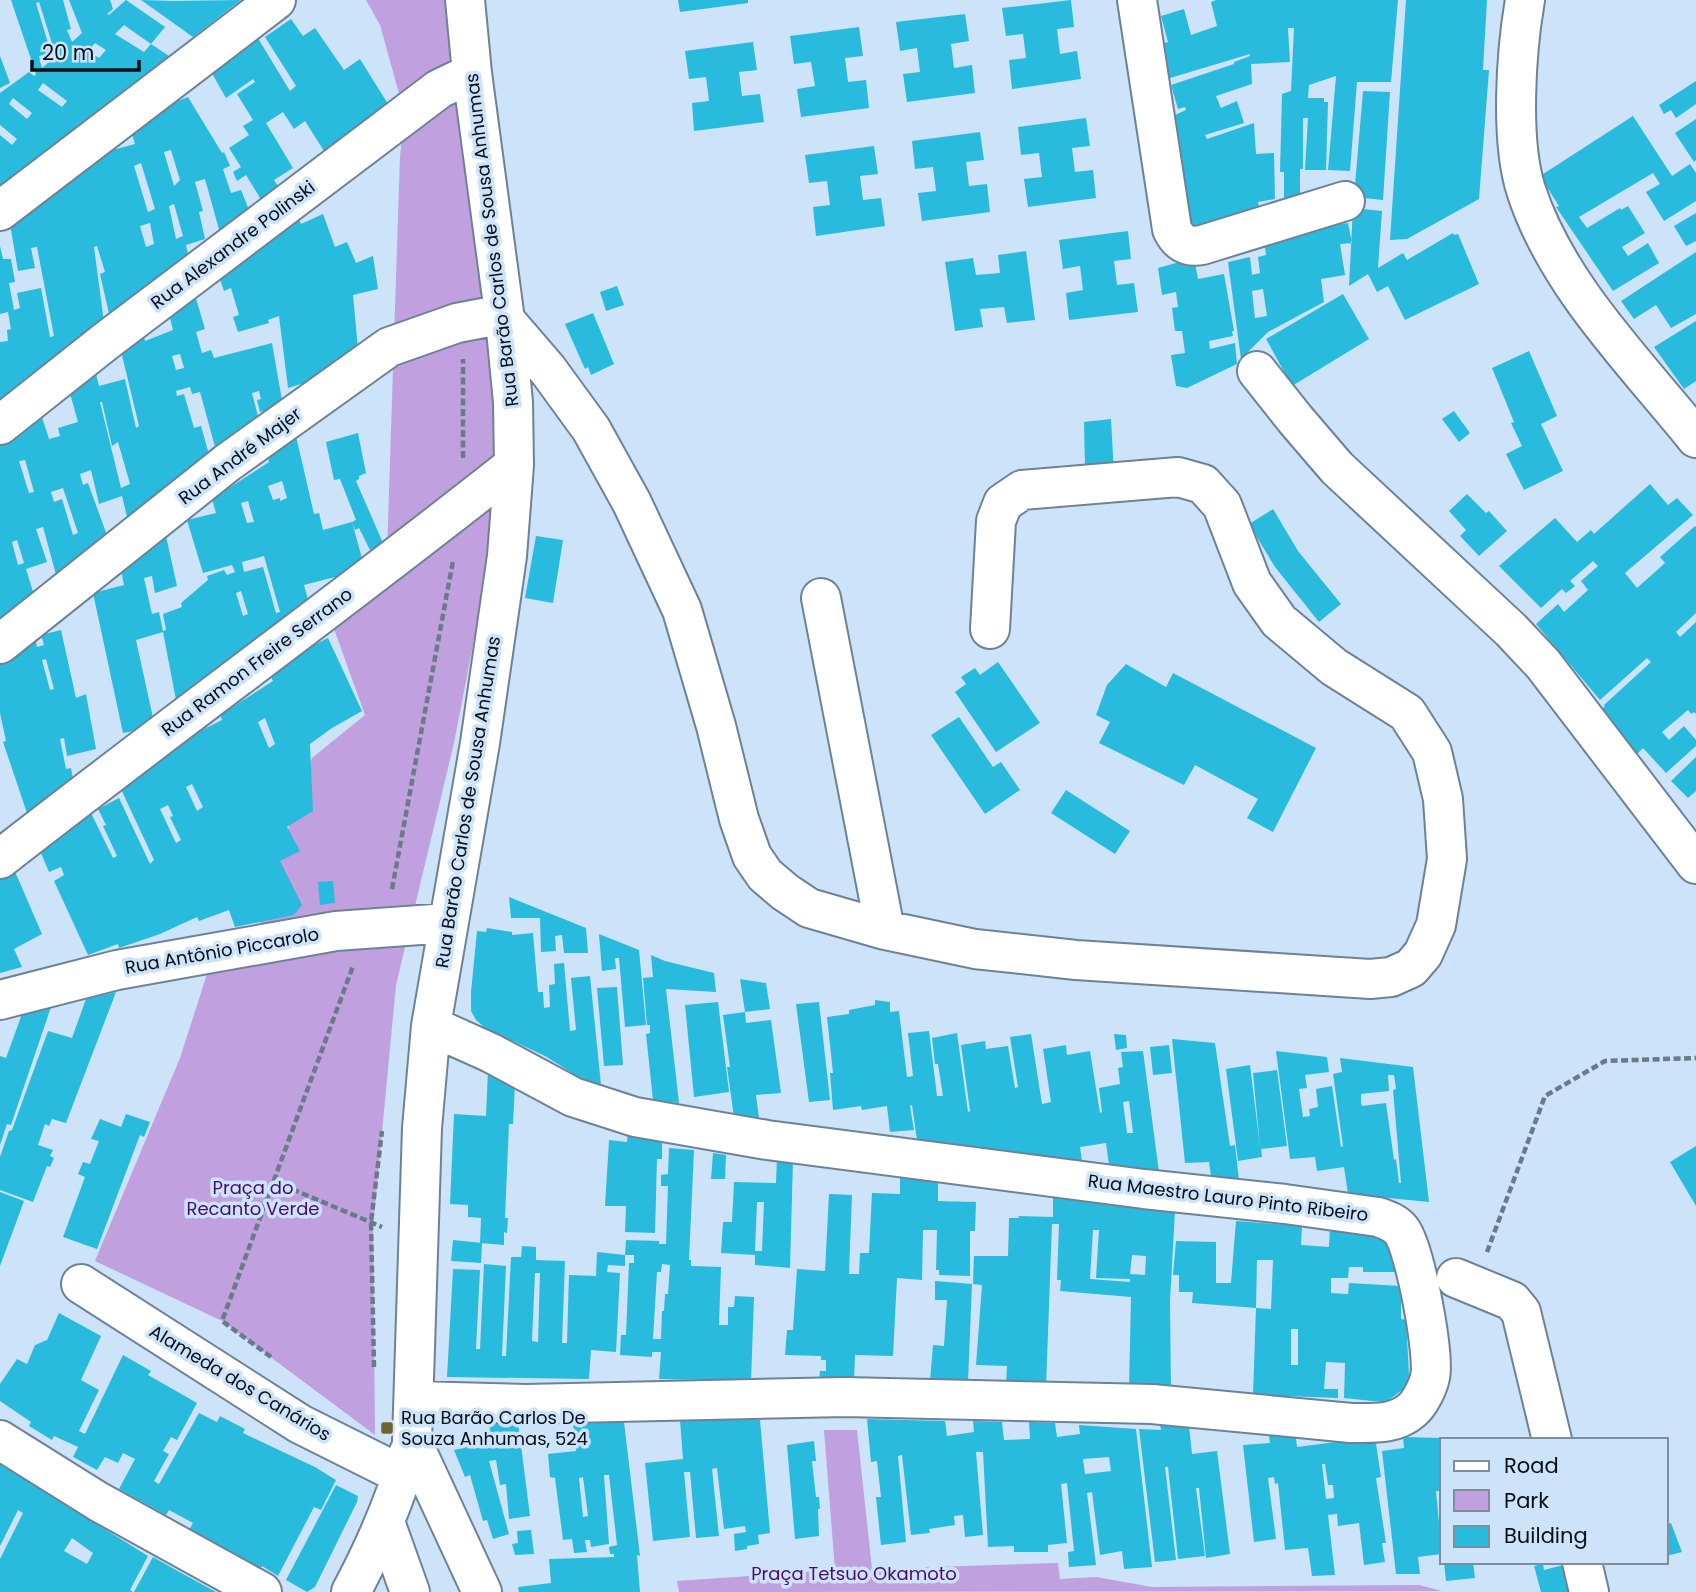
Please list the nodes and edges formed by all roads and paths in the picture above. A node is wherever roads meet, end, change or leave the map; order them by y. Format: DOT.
graph roads {
  1 [pos="276,0"];
  2 [pos="465,0"];
  3 [pos="1525,0"];
  4 [pos="1141,1"];
  5 [pos="472,73"];
  6 [pos="1345,201"];
  7 [pos="0,211"];
  8 [pos="504,317"];
  9 [pos="464,322"];
  10 [pos="1258,371"];
  11 [pos="0,425"];
  12 [pos="1696,438"];
  13 [pos="514,465"];
  14 [pos="463,505"];
  15 [pos="453,560"];
  16 [pos="821,598"];
  17 [pos="990,629"];
  18 [pos="0,644"];
  19 [pos="0,859"];
  20 [pos="1696,864"];
  21 [pos="448,923"];
  22 [pos="375,929"];
  23 [pos="885,930"];
  24 [pos="0,1000"];
  25 [pos="431,1026"];
  26 [pos="1696,1058"];
  27 [pos="382,1129"];
  28 [pos="273,1181"];
  29 [pos="371,1222"];
  30 [pos="420,1245"];
  31 [pos="1465,1282"];
  32 [pos="80,1284"];
  33 [pos="277,1362"];
  34 [pos="374,1368"];
  35 [pos="415,1401"];
  36 [pos="1552,1438"];
  37 [pos="0,1440"];
  38 [pos="407,1458"];
  39 [pos="385,1521"];
  40 [pos="1582,1564"];
  41 [pos="262,1592"];
  42 [pos="351,1592"];
  43 [pos="410,1592"];
  44 [pos="482,1592"];
  45 [pos="1589,1592"];
  1 -- 7 [label="street"];
  2 -- 5 [label="street, Rua Barão Carlos de Sousa Anhumas"];
  3 -- 12 [label="street"];
  4 -- 6 [label="street"];
  5 -- 8 [label="street, Rua Barão Carlos de Sousa Anhumas"];
  5 -- 11 [label="street, Rua Alexandre Polinski"];
  8 -- 9 [label="street, Rua André Majer"];
  8 -- 13 [label="street, Rua Barão Carlos de Sousa Anhumas"];
  8 -- 23 [label="street"];
  9 -- 14 [label="path"];
  9 -- 18 [label="street, Rua André Majer"];
  10 -- 20 [label="street"];
  13 -- 14 [label="street, Rua Ramon Freire Serrano"];
  13 -- 21 [label="street, Rua Barão Carlos de Sousa Anhumas"];
  14 -- 19 [label="street, Rua Ramon Freire Serrano"];
  15 -- 22 [label="path"];
  16 -- 23 [label="street"];
  17 -- 23 [label="street"];
  21 -- 22 [label="street, Rua Antônio Piccarolo"];
  21 -- 25 [label="street, Rua Barão Carlos de Sousa Anhumas"];
  22 -- 24 [label="street, Rua Antônio Piccarolo"];
  22 -- 28 [label="path"];
  25 -- 30 [label="street, Rua Barão Carlos de Sousa Anhumas"];
  25 -- 35 [label="street, Rua Maestro Lauro Pinto Ribeiro"];
  26 -- 31 [label="path"];
  27 -- 29 [label="path"];
  28 -- 29 [label="path"];
  28 -- 33 [label="path"];
  29 -- 30 [label="path"];
  29 -- 34 [label="path"];
  30 -- 35 [label="street, Rua Barão Carlos de Sousa Anhumas"];
  31 -- 36 [label="street"];
  32 -- 38 [label="street, Alameda dos Canários"];
  35 -- 38 [label="street, Rua Barão Carlos de Sousa Anhumas"];
  37 -- 41 [label="street"];
  38 -- 39 [label="street"];
  38 -- 44 [label="street, Rua Barão Carlos de Sousa Anhumas"];
  39 -- 42 [label="street"];
  39 -- 43 [label="street"];
  40 -- 45 [label="street"];
}
